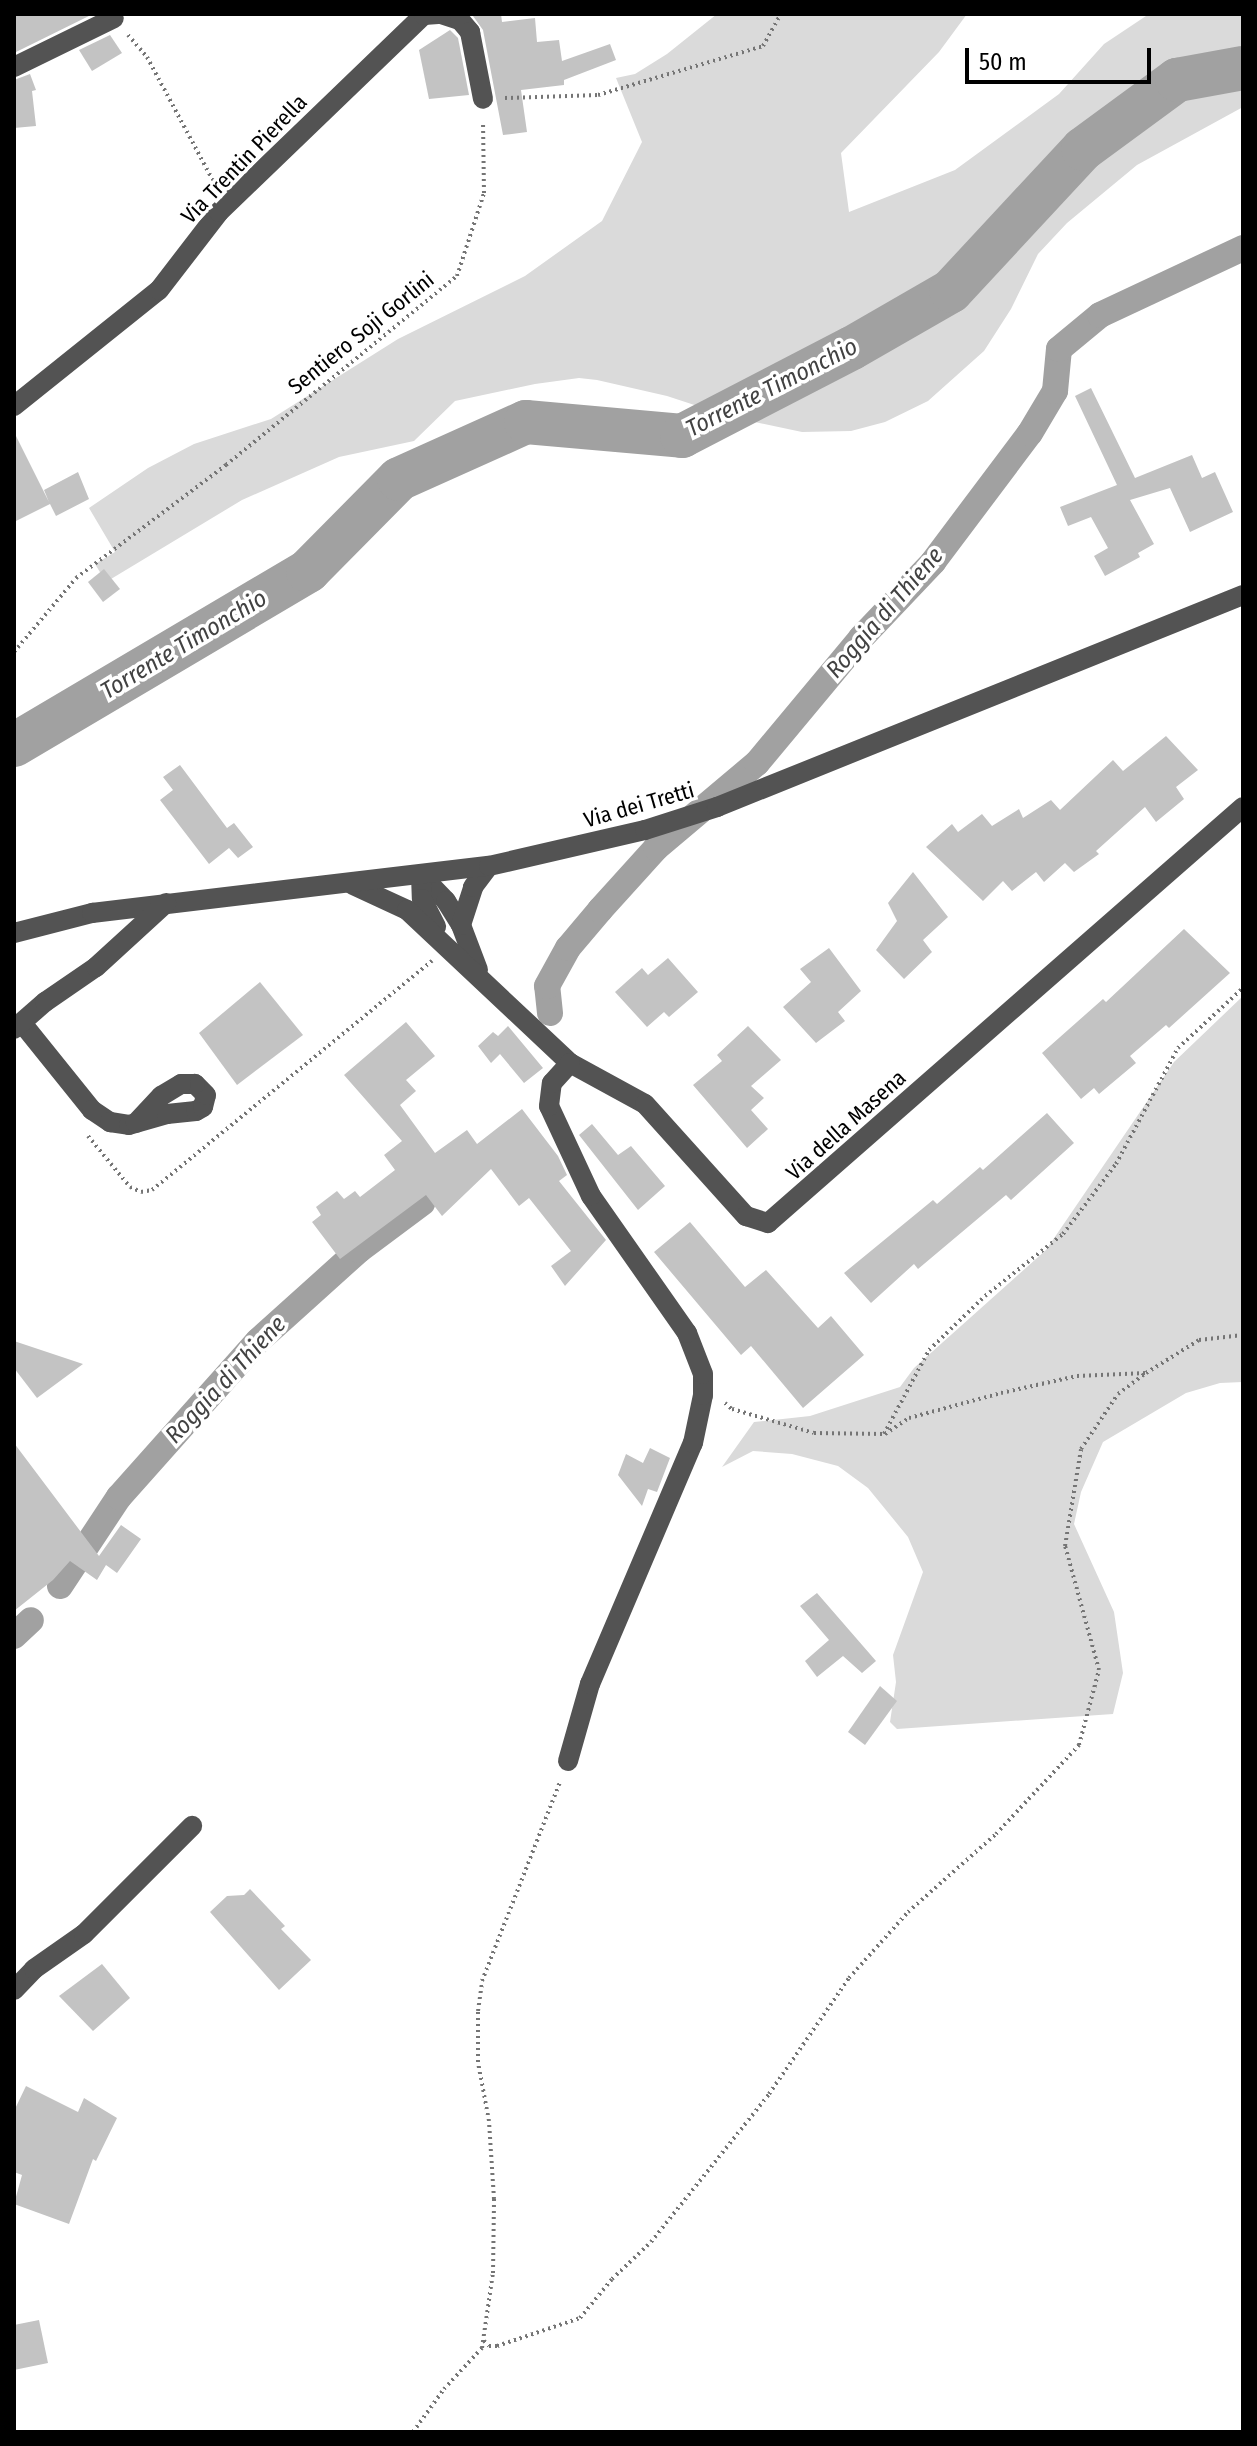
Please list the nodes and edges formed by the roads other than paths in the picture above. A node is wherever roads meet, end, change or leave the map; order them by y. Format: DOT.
graph roads {
  1 [pos="440,14"];
  2 [pos="114,18"];
  3 [pos="14,67"];
  4 [pos="483,99"];
  5 [pos="14,406"];
  6 [pos="1243,595"];
  7 [pos="1243,807"];
  8 [pos="489,866"];
  9 [pos="421,875"];
  10 [pos="348,883"];
  11 [pos="166,903"];
  12 [pos="461,925"];
  13 [pos="14,933"];
  14 [pos="452,951"];
  15 [pos="481,977"];
  16 [pos="18,1026"];
  17 [pos="570,1063"];
  18 [pos="136,1123"];
  19 [pos="568,1761"];
  20 [pos="192,1826"];
  21 [pos="14,1990"];
  1 -- 4 [label="street, Via Trentin Pierella"];
  1 -- 5 [label="street, Via Trentin Pierella"];
  2 -- 3 [label="street"];
  6 -- 8 [label="street, Via dei Tretti"];
  7 -- 17 [label="street, Via della Masena"];
  8 -- 9 [label="street, Via dei Tretti"];
  8 -- 12 [label="street"];
  9 -- 10 [label="street, Via dei Tretti"];
  9 -- 12 [label="street, Via della Masena"];
  9 -- 14 [label="street, Via della Masena"];
  10 -- 11 [label="street, Via dei Tretti"];
  10 -- 14 [label="street, Via della Masena"];
  11 -- 13 [label="street, Via dei Tretti"];
  11 -- 16 [label="street"];
  12 -- 15 [label="street, Via della Masena"];
  14 -- 15 [label="street, Via della Masena"];
  15 -- 17 [label="street, Via della Masena"];
  16 -- 18 [label="street"];
  17 -- 19 [label="street"];
  20 -- 21 [label="street"];
}
